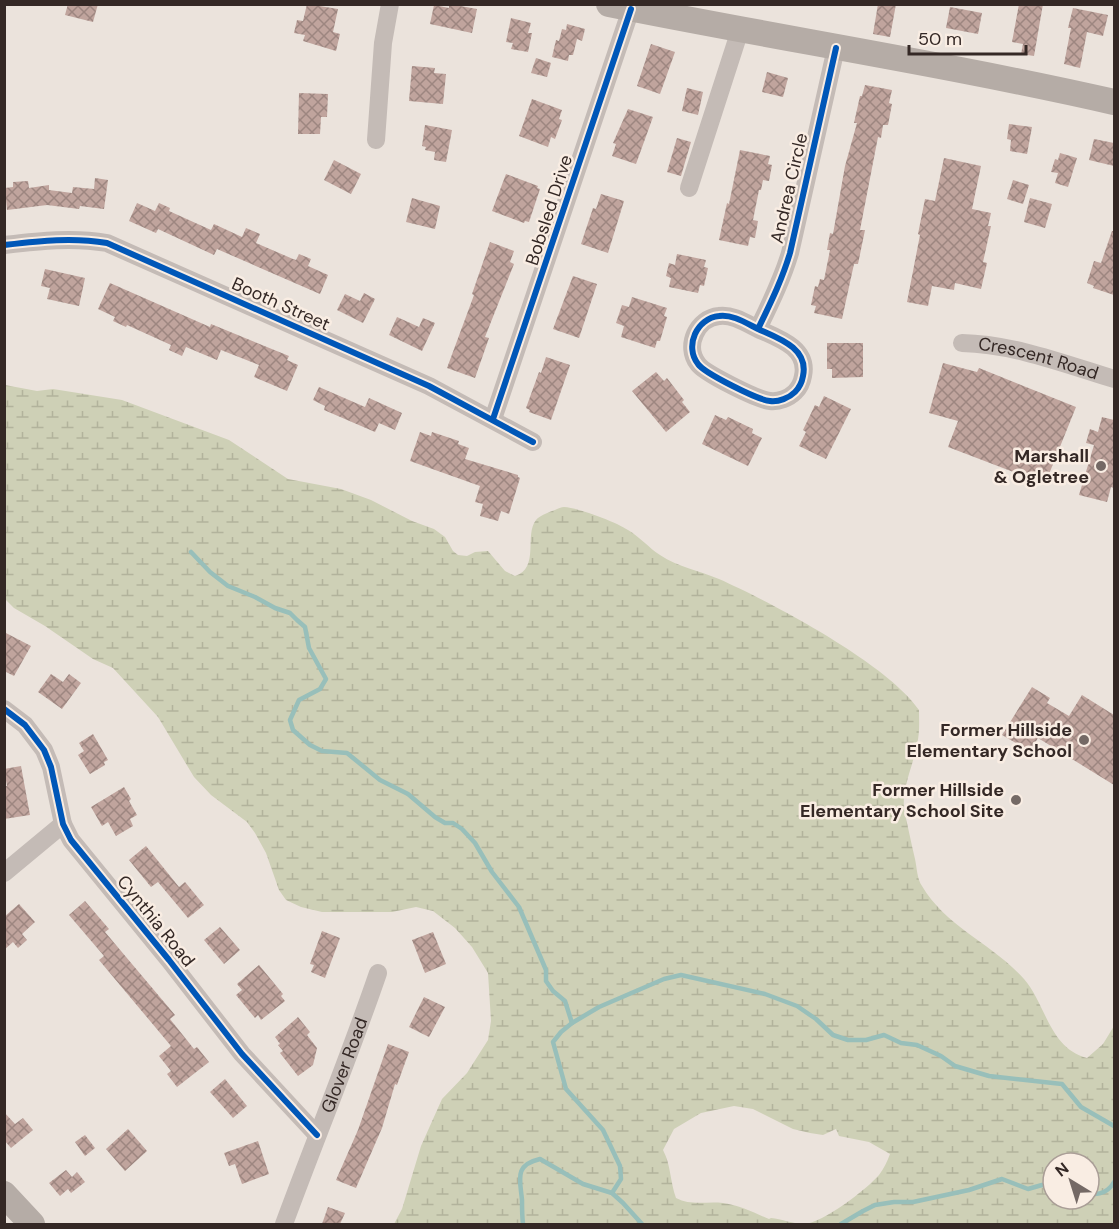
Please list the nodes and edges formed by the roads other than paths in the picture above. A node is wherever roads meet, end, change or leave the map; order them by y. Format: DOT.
graph roads {
  1 [pos="390,4"];
  2 [pos="620,7"];
  3 [pos="740,30"];
  4 [pos="836,48"];
  5 [pos="1114,102"];
  6 [pos="376,140"];
  7 [pos="689,188"];
  8 [pos="4,245"];
  9 [pos="758,328"];
  10 [pos="962,343"];
  11 [pos="1114,379"];
  12 [pos="493,419"];
  13 [pos="533,442"];
  14 [pos="4,709"];
  15 [pos="63,824"];
  16 [pos="4,873"];
  17 [pos="378,972"];
  18 [pos="317,1135"];
  19 [pos="4,1194"];
  20 [pos="32,1224"];
  21 [pos="284,1224"];
  1 -- 6 [label="street"];
  2 -- 3 [label="main road"];
  2 -- 12 [label="street, Bobsled Drive"];
  3 -- 4 [label="main road"];
  3 -- 7 [label="street"];
  4 -- 5 [label="main road"];
  4 -- 9 [label="street, Andrea Circle"];
  8 -- 12 [label="street, Booth Street"];
  9 -- 9 [label="street"];
  10 -- 11 [label="street, Crescent Road"];
  12 -- 13 [label="street, Booth Street"];
  14 -- 15 [label="street, Cynthia Road"];
  15 -- 16 [label="street"];
  15 -- 18 [label="street, Cynthia Road"];
  17 -- 18 [label="street, Glover Road"];
  18 -- 21 [label="street, Glover Road"];
  19 -- 20 [label="main road"];
}
